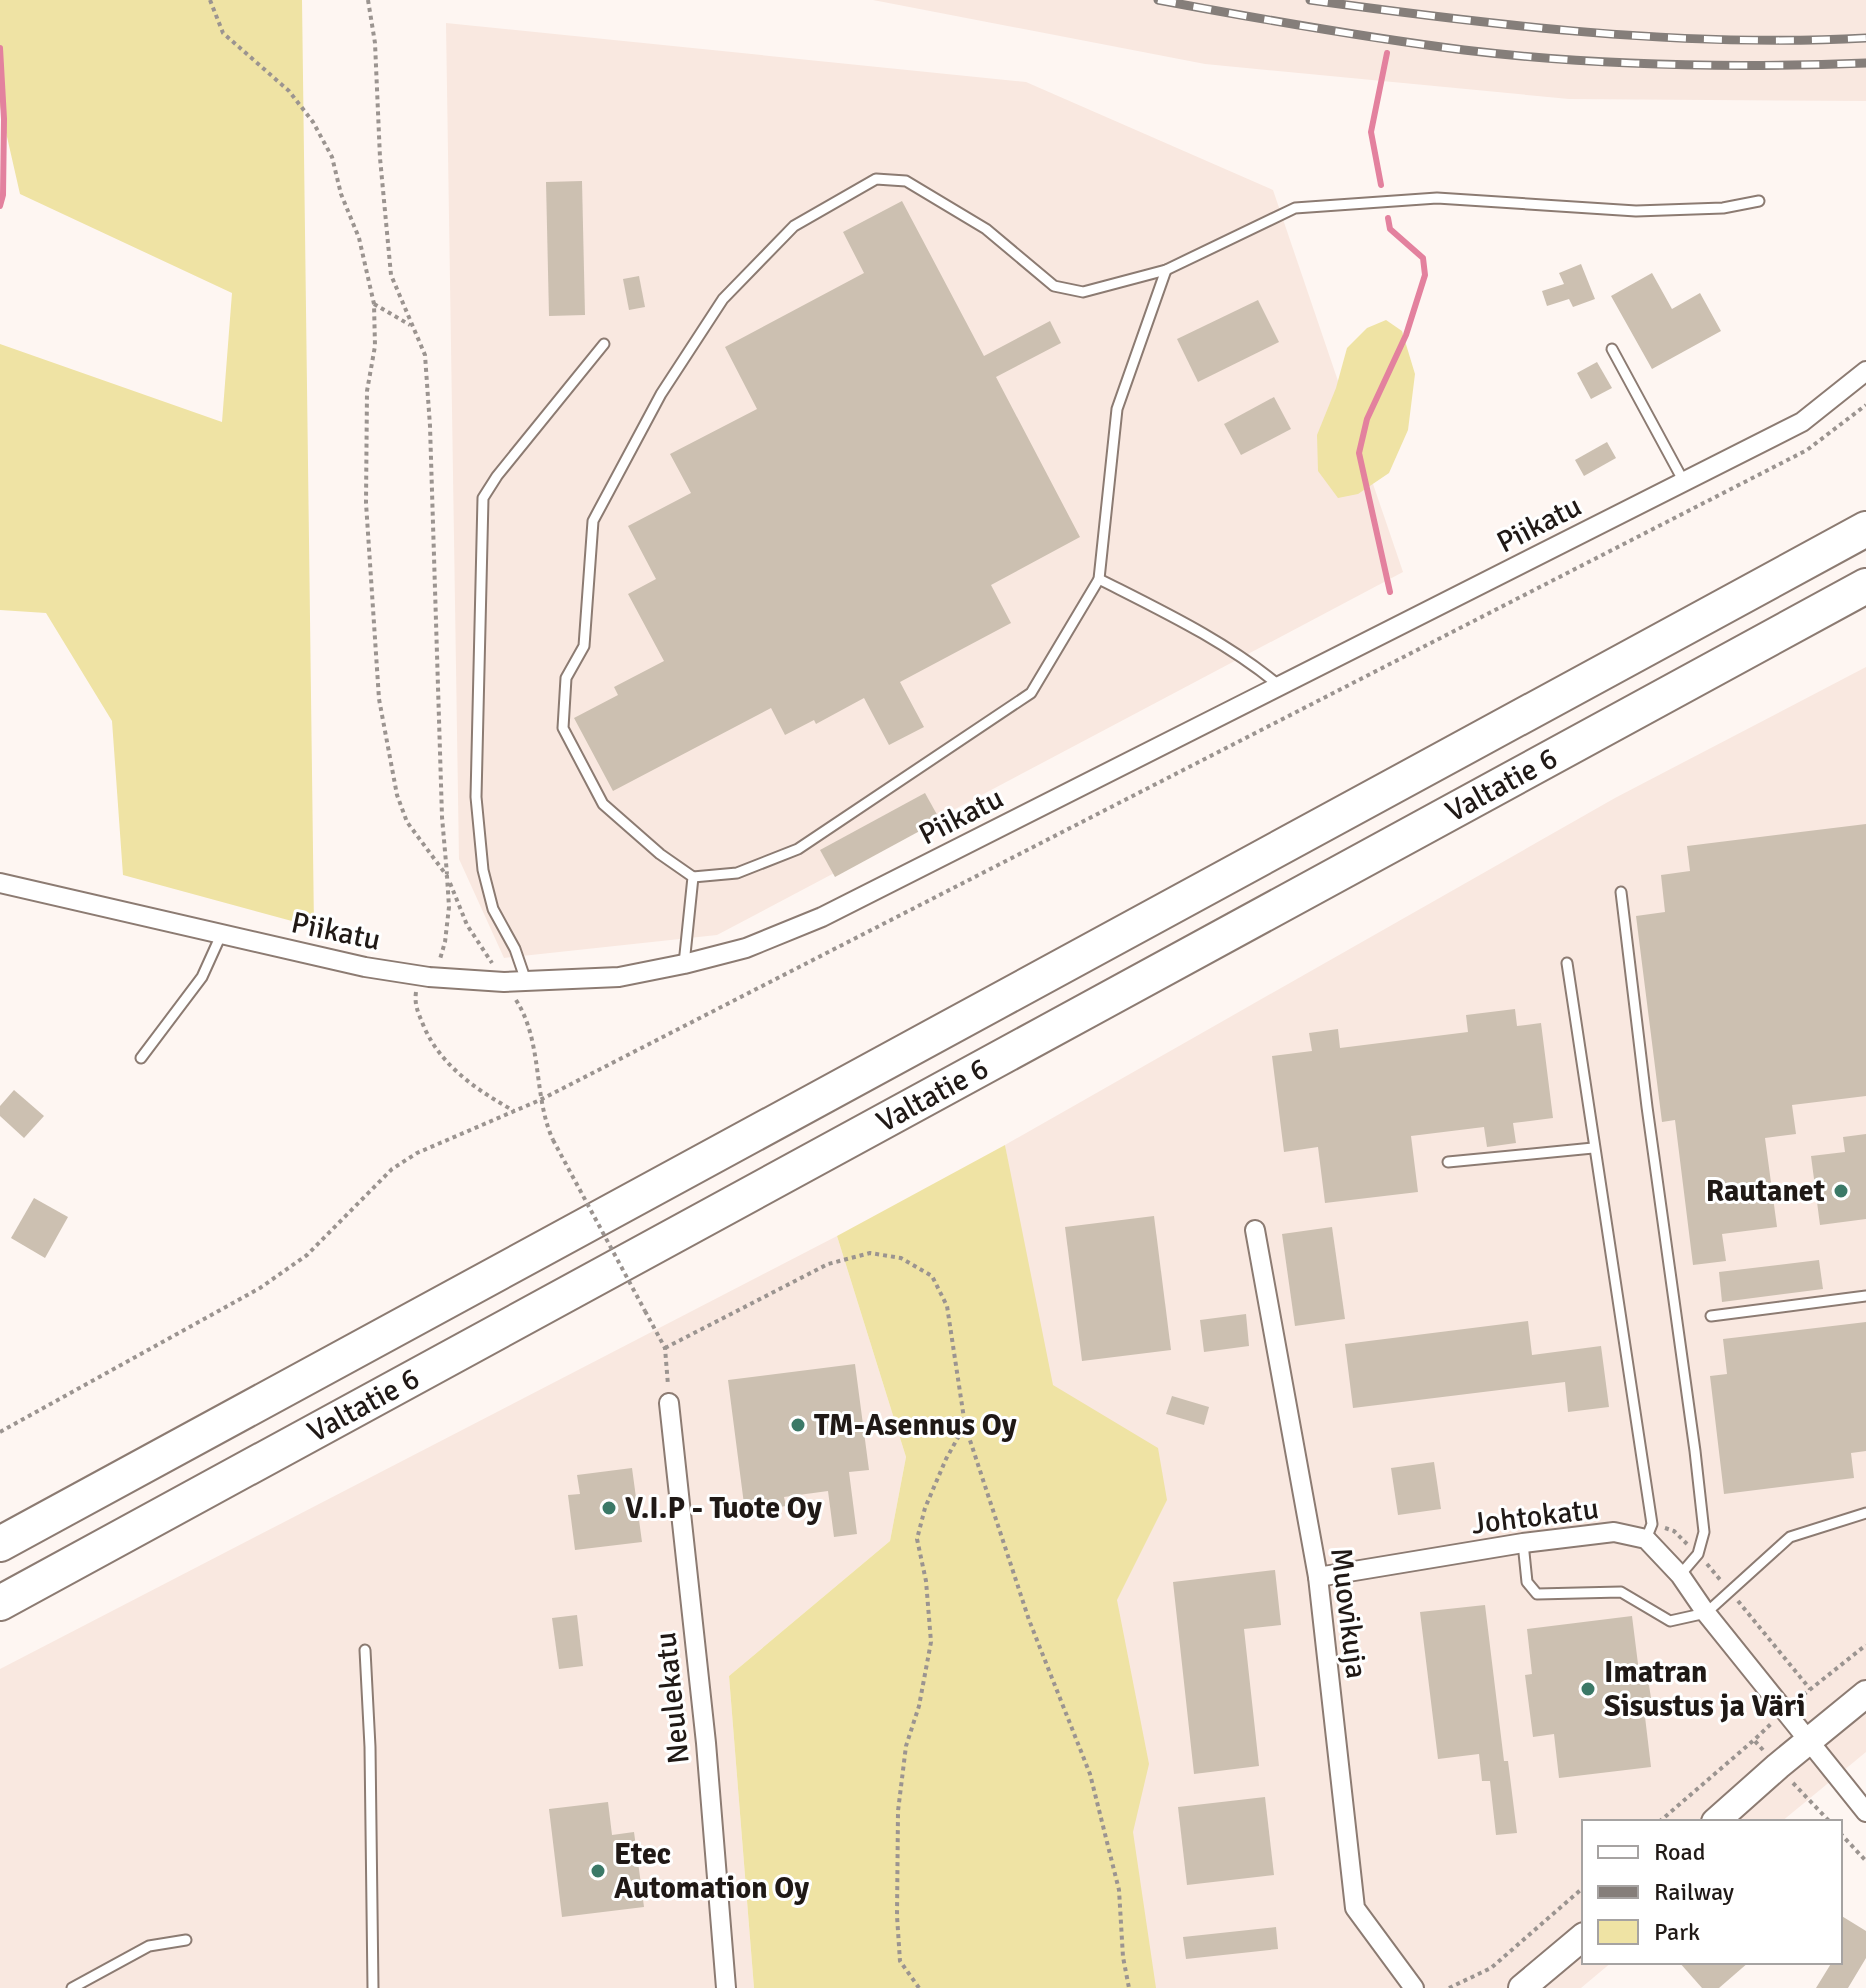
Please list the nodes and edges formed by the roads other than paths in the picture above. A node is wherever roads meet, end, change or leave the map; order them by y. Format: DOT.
graph roads {
  1 [pos="1759,201"];
  2 [pos="1166,270"];
  3 [pos="604,344"];
  4 [pos="1612,349"];
  5 [pos="1866,371"];
  6 [pos="1684,482"];
  7 [pos="1866,529"];
  8 [pos="1099,579"];
  9 [pos="1866,586"];
  10 [pos="1281,687"];
  11 [pos="693,877"];
  12 [pos="0,883"];
  13 [pos="1621,892"];
  14 [pos="221,935"];
  15 [pos="1567,963"];
  16 [pos="684,964"];
  17 [pos="526,981"];
  18 [pos="141,1058"];
  19 [pos="1593,1148"];
  20 [pos="1448,1162"];
  21 [pos="1255,1230"];
  22 [pos="1866,1296"];
  23 [pos="1711,1316"];
  24 [pos="669,1403"];
  25 [pos="1866,1513"];
  26 [pos="1646,1539"];
  27 [pos="1523,1543"];
  28 [pos="0,1544"];
  29 [pos="1680,1575"];
  30 [pos="1318,1577"];
  31 [pos="0,1603"];
  32 [pos="1706,1613"];
  33 [pos="365,1650"];
  34 [pos="1866,1694"];
  35 [pos="1809,1740"];
  36 [pos="1866,1812"];
  37 [pos="1717,1820"];
  38 [pos="1582,1938"];
  39 [pos="186,1940"];
  40 [pos="72,1988"];
  41 [pos="373,1988"];
  42 [pos="726,1988"];
  43 [pos="1414,1988"];
  44 [pos="1522,1988"];
  1 -- 2 [label="lane"];
  2 -- 8 [label="lane"];
  2 -- 11 [label="lane"];
  3 -- 17 [label="lane"];
  4 -- 6 [label="lane"];
  5 -- 6 [label="street, Piikatu"];
  6 -- 10 [label="street, Piikatu"];
  7 -- 28 [label="highway, Valtatie 6"];
  8 -- 10 [label="lane"];
  8 -- 11 [label="lane"];
  9 -- 31 [label="highway, Valtatie 6"];
  10 -- 16 [label="street, Piikatu"];
  11 -- 16 [label="lane"];
  12 -- 14 [label="street, Piikatu"];
  13 -- 29 [label="lane"];
  14 -- 17 [label="street, Piikatu"];
  14 -- 18 [label="lane"];
  15 -- 19 [label="lane"];
  16 -- 17 [label="street, Piikatu"];
  19 -- 20 [label="lane"];
  19 -- 26 [label="lane"];
  21 -- 30 [label="street, Muovikuja"];
  22 -- 23 [label="lane"];
  24 -- 42 [label="street, Neulekatu"];
  25 -- 32 [label="lane"];
  26 -- 27 [label="street, Johtokatu"];
  26 -- 29 [label="street"];
  27 -- 30 [label="street, Johtokatu"];
  27 -- 32 [label="lane"];
  29 -- 32 [label="street"];
  30 -- 43 [label="street, Muovikuja"];
  32 -- 35 [label="street"];
  33 -- 41 [label="lane"];
  34 -- 35 [label="main road"];
  35 -- 36 [label="street"];
  35 -- 37 [label="main road"];
  38 -- 44 [label="main road"];
  39 -- 40 [label="lane"];
}
